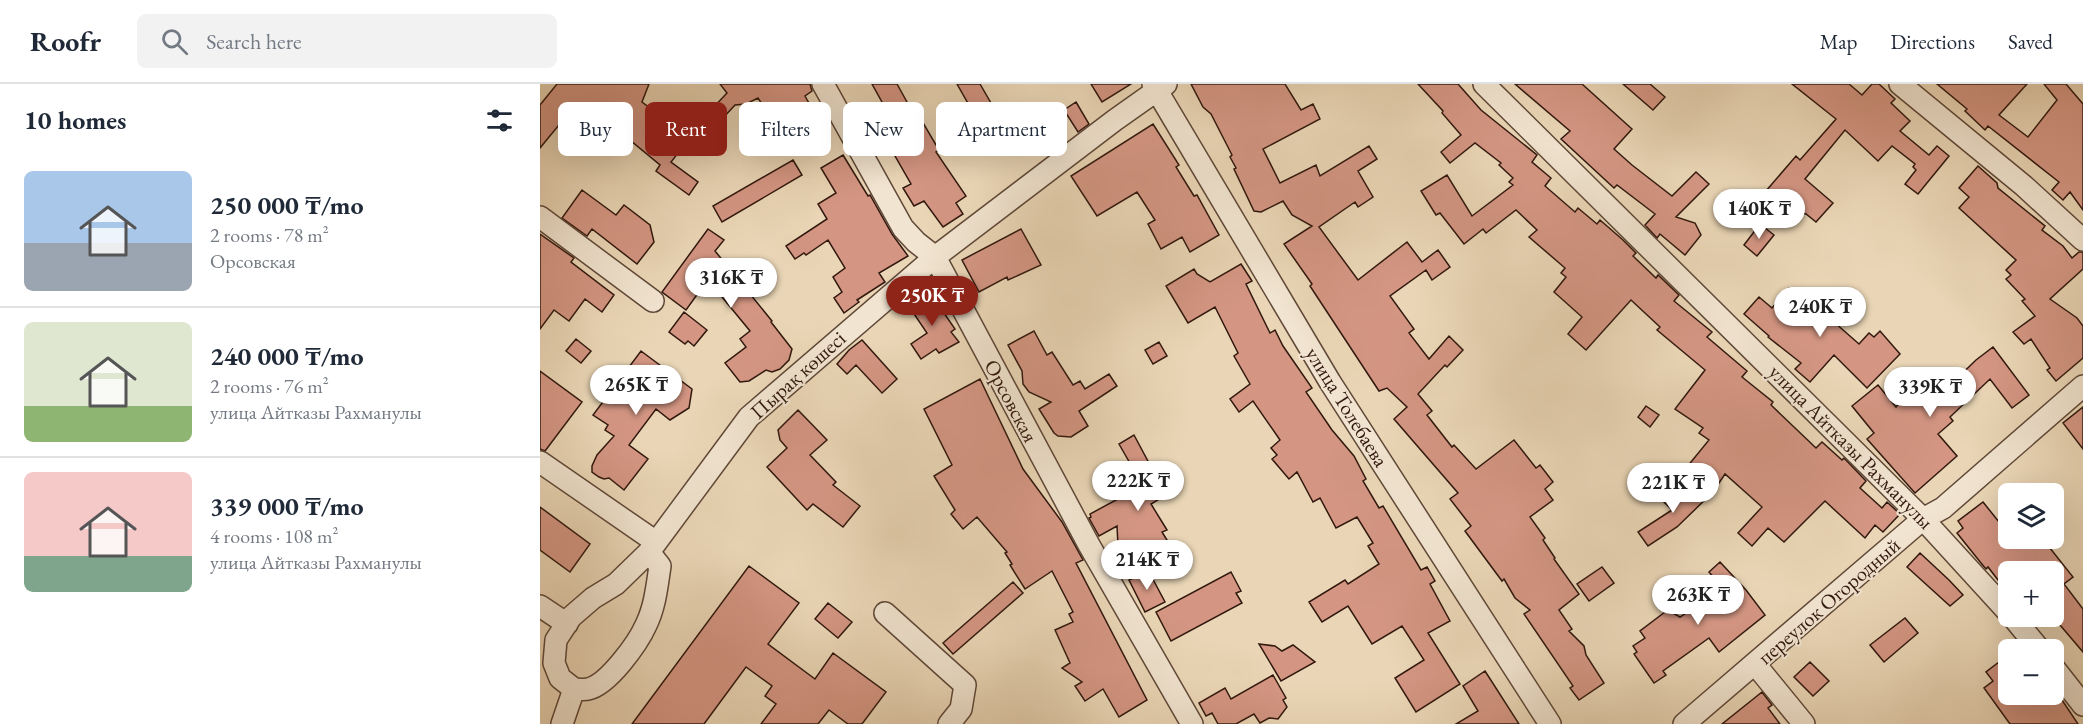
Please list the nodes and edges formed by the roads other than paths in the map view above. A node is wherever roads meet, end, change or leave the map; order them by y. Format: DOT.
graph roads {
  1 [pos="823,84"];
  2 [pos="1484,84"];
  3 [pos="1900,84"];
  4 [pos="1158,86"];
  5 [pos="540,217"];
  6 [pos="2083,240"];
  7 [pos="935,257"];
  8 [pos="653,301"];
  9 [pos="2083,386"];
  10 [pos="540,462"];
  11 [pos="1923,519"];
  12 [pos="652,547"];
  13 [pos="1998,601"];
  14 [pos="540,606"];
  15 [pos="885,613"];
  16 [pos="567,624"];
  17 [pos="2021,627"];
  18 [pos="2031,639"];
  19 [pos="1755,664"];
  20 [pos="2064,681"];
  21 [pos="574,689"];
  22 [pos="2083,705"];
  23 [pos="562,724"];
  24 [pos="949,724"];
  25 [pos="1192,724"];
  26 [pos="1550,724"];
  27 [pos="1684,724"];
  28 [pos="1804,724"];
  1 -- 7 [label="street, Орсовская"];
  2 -- 11 [label="street, улица Айтказы Рахманулы"];
  3 -- 6 [label="street"];
  4 -- 7 [label="street, Пырақ көшесі"];
  4 -- 26 [label="street, улица Толебаева"];
  5 -- 8 [label="street"];
  7 -- 12 [label="street, Пырақ көшесі"];
  7 -- 25 [label="street, Орсовская"];
  9 -- 11 [label="street, переулок Огородный"];
  10 -- 12 [label="street"];
  11 -- 13 [label="street, улица Айтказы Рахманулы"];
  11 -- 19 [label="street, переулок Огородный"];
  12 -- 16 [label="street, Пырақ көшесі"];
  12 -- 21 [label="street"];
  14 -- 16 [label="street"];
  15 -- 24 [label="street"];
  16 -- 21 [label="street, Пырақ көшесі"];
  17 -- 18 [label="street"];
  19 -- 27 [label="street, переулок Огородный"];
  19 -- 28 [label="street"];
  20 -- 22 [label="street"];
  21 -- 23 [label="street"];
}
